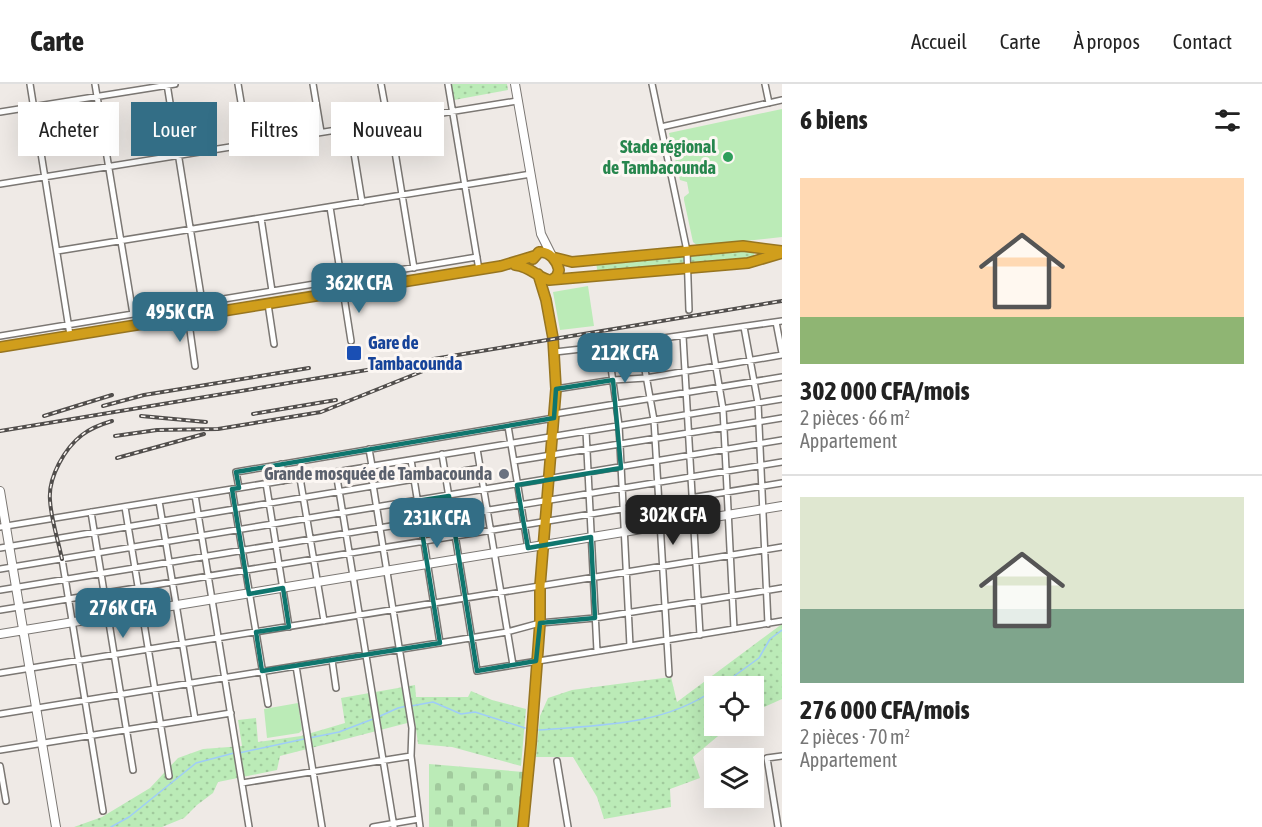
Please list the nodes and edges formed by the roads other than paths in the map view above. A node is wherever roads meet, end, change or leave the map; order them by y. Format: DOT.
graph roads {
  1 [pos="30,84"];
  2 [pos="95,84"];
  3 [pos="175,84"];
  4 [pos="238,84"];
  5 [pos="313,84"];
  6 [pos="381,84"];
  7 [pos="448,84"];
  8 [pos="515,84"];
  9 [pos="652,84"];
  10 [pos="765,84"];
  11 [pos="167,85"];
  12 [pos="97,96"];
  13 [pos="782,100"];
  14 [pos="518,101"];
  15 [pos="32,102"];
  16 [pos="62,102"];
  17 [pos="170,102"];
  18 [pos="241,102"];
  19 [pos="385,102"];
  20 [pos="769,103"];
  21 [pos="18,109"];
  22 [pos="453,111"];
  23 [pos="0,112"];
  24 [pos="444,112"];
  25 [pos="661,127"];
  26 [pos="331,131"];
  27 [pos="321,132"];
  28 [pos="42,156"];
  29 [pos="172,156"];
  30 [pos="178,156"];
  31 [pos="355,156"];
  32 [pos="395,156"];
  33 [pos="109,166"];
  34 [pos="531,174"];
  35 [pos="45,176"];
  36 [pos="0,184"];
  37 [pos="465,185"];
  38 [pos="402,195"];
  39 [pos="362,202"];
  40 [pos="330,207"];
  41 [pos="261,218"];
  42 [pos="190,229"];
  43 [pos="541,234"];
  44 [pos="121,240"];
  45 [pos="57,251"];
  46 [pos="687,251"];
  47 [pos="782,252"];
  48 [pos="535,255"];
  49 [pos="552,256"];
  50 [pos="477,257"];
  51 [pos="501,266"];
  52 [pos="414,267"];
  53 [pos="688,268"];
  54 [pos="479,270"];
  55 [pos="538,274"];
  56 [pos="342,279"];
  57 [pos="553,280"];
  58 [pos="272,291"];
  59 [pos="344,291"];
  60 [pos="546,300"];
  61 [pos="202,303"];
  62 [pos="268,304"];
  63 [pos="689,310"];
  64 [pos="133,314"];
  65 [pos="188,316"];
  66 [pos="779,322"];
  67 [pos="69,324"];
  68 [pos="744,327"];
  69 [pos="710,332"];
  70 [pos="70,335"];
  71 [pos="0,336"];
  72 [pos="683,336"];
  73 [pos="351,341"];
  74 [pos="640,342"];
  75 [pos="274,344"];
  76 [pos="608,346"];
  77 [pos="0,347"];
  78 [pos="555,352"];
  79 [pos="782,354"];
  80 [pos="750,360"];
  81 [pos="195,366"];
  82 [pos="716,366"];
  83 [pos="685,371"];
  84 [pos="782,377"];
  85 [pos="646,378"];
  86 [pos="613,380"];
  87 [pos="754,382"];
  88 [pos="720,387"];
  89 [pos="556,389"];
  90 [pos="686,393"];
  91 [pos="650,398"];
  92 [pos="782,399"];
  93 [pos="758,403"];
  94 [pos="617,404"];
  95 [pos="723,409"];
  96 [pos="687,414"];
  97 [pos="554,416"];
  98 [pos="782,418"];
  99 [pos="654,420"];
  100 [pos="759,422"];
  101 [pos="508,426"];
  102 [pos="619,426"];
  103 [pos="724,427"];
  104 [pos="586,431"];
  105 [pos="688,433"];
  106 [pos="552,436"];
  107 [pos="655,438"];
  108 [pos="782,440"];
  109 [pos="511,443"];
  110 [pos="620,444"];
  111 [pos="760,445"];
  112 [pos="477,448"];
  113 [pos="369,449"];
  114 [pos="587,449"];
  115 [pos="726,451"];
  116 [pos="442,454"];
  117 [pos="550,455"];
  118 [pos="690,457"];
  119 [pos="411,460"];
  120 [pos="514,461"];
  121 [pos="656,462"];
  122 [pos="782,462"];
  123 [pos="281,464"];
  124 [pos="761,465"];
  125 [pos="371,466"];
  126 [pos="481,468"];
  127 [pos="621,468"];
  128 [pos="727,471"];
  129 [pos="336,472"];
  130 [pos="588,473"];
  131 [pos="445,474"];
  132 [pos="691,477"];
  133 [pos="300,478"];
  134 [pos="283,480"];
  135 [pos="414,480"];
  136 [pos="549,480"];
  137 [pos="657,482"];
  138 [pos="266,483"];
  139 [pos="782,483"];
  140 [pos="518,485"];
  141 [pos="373,486"];
  142 [pos="762,486"];
  143 [pos="239,488"];
  144 [pos="622,488"];
  145 [pos="232,489"];
  146 [pos="484,490"];
  147 [pos="0,491"];
  148 [pos="339,492"];
  149 [pos="728,492"];
  150 [pos="589,493"];
  151 [pos="195,495"];
  152 [pos="449,496"];
  153 [pos="692,497"];
  154 [pos="303,498"];
  155 [pos="547,500"];
  156 [pos="159,501"];
  157 [pos="417,501"];
  158 [pos="269,503"];
  159 [pos="659,503"];
  160 [pos="521,504"];
  161 [pos="782,506"];
  162 [pos="1,507"];
  163 [pos="125,507"];
  164 [pos="377,508"];
  165 [pos="623,508"];
  166 [pos="235,509"];
  167 [pos="762,509"];
  168 [pos="488,510"];
  169 [pos="91,512"];
  170 [pos="343,513"];
  171 [pos="590,514"];
  172 [pos="198,515"];
  173 [pos="728,515"];
  174 [pos="452,516"];
  175 [pos="307,519"];
  176 [pos="693,520"];
  177 [pos="163,521"];
  178 [pos="420,521"];
  179 [pos="546,521"];
  180 [pos="273,525"];
  181 [pos="524,525"];
  182 [pos="660,526"];
  183 [pos="3,527"];
  184 [pos="128,527"];
  185 [pos="380,527"];
  186 [pos="239,530"];
  187 [pos="491,530"];
  188 [pos="94,532"];
  189 [pos="624,532"];
  190 [pos="346,533"];
  191 [pos="202,536"];
  192 [pos="455,536"];
  193 [pos="591,537"];
  194 [pos="310,539"];
  195 [pos="424,541"];
  196 [pos="166,542"];
  197 [pos="276,544"];
  198 [pos="543,545"];
  199 [pos="9,546"];
  200 [pos="782,547"];
  201 [pos="0,548"];
  202 [pos="132,548"];
  203 [pos="383,548"];
  204 [pos="528,548"];
  205 [pos="242,550"];
  206 [pos="765,550"];
  207 [pos="97,553"];
  208 [pos="350,553"];
  209 [pos="495,553"];
  210 [pos="731,555"];
  211 [pos="205,556"];
  212 [pos="62,559"];
  213 [pos="314,559"];
  214 [pos="459,559"];
  215 [pos="696,561"];
  216 [pos="169,562"];
  217 [pos="428,564"];
  218 [pos="279,565"];
  219 [pos="662,566"];
  220 [pos="12,567"];
  221 [pos="135,567"];
  222 [pos="0,569"];
  223 [pos="245,570"];
  224 [pos="387,571"];
  225 [pos="626,572"];
  226 [pos="100,573"];
  227 [pos="208,576"];
  228 [pos="353,576"];
  229 [pos="593,578"];
  230 [pos="65,579"];
  231 [pos="173,582"];
  232 [pos="317,582"];
  233 [pos="540,586"];
  234 [pos="16,587"];
  235 [pos="138,588"];
  236 [pos="283,588"];
  237 [pos="782,588"];
  238 [pos="0,590"];
  239 [pos="767,590"];
  240 [pos="501,592"];
  241 [pos="104,594"];
  242 [pos="249,594"];
  243 [pos="733,596"];
  244 [pos="465,598"];
  245 [pos="69,599"];
  246 [pos="213,600"];
  247 [pos="698,601"];
  248 [pos="434,603"];
  249 [pos="176,605"];
  250 [pos="19,607"];
  251 [pos="665,607"];
  252 [pos="0,610"];
  253 [pos="393,610"];
  254 [pos="142,611"];
  255 [pos="628,612"];
  256 [pos="360,615"];
  257 [pos="108,617"];
  258 [pos="595,618"];
  259 [pos="324,621"];
  260 [pos="782,621"];
  261 [pos="72,622"];
  262 [pos="540,623"];
  263 [pos="768,624"];
  264 [pos="289,627"];
  265 [pos="734,629"];
  266 [pos="23,631"];
  267 [pos="256,632"];
  268 [pos="507,632"];
  269 [pos="0,634"];
  270 [pos="700,635"];
  271 [pos="219,638"];
  272 [pos="472,638"];
  273 [pos="667,640"];
  274 [pos="440,643"];
  275 [pos="183,644"];
  276 [pos="630,646"];
  277 [pos="148,649"];
  278 [pos="400,649"];
  279 [pos="597,651"];
  280 [pos="114,655"];
  281 [pos="366,655"];
  282 [pos="79,660"];
  283 [pos="332,660"];
  284 [pos="536,661"];
  285 [pos="513,665"];
  286 [pos="296,666"];
  287 [pos="29,669"];
  288 [pos="262,671"];
  289 [pos="0,673"];
  290 [pos="669,674"];
  291 [pos="225,678"];
  292 [pos="189,683"];
  293 [pos="336,688"];
  294 [pos="155,689"];
  295 [pos="120,694"];
  296 [pos="85,700"];
  297 [pos="268,704"];
  298 [pos="35,708"];
  299 [pos="231,713"];
  300 [pos="0,714"];
  301 [pos="195,719"];
  302 [pos="161,724"];
  303 [pos="126,730"];
  304 [pos="91,735"];
  305 [pos="41,743"];
  306 [pos="0,750"];
  307 [pos="411,756"];
  308 [pos="782,756"];
  309 [pos="383,760"];
  310 [pos="557,761"];
  311 [pos="0,766"];
  312 [pos="133,770"];
  313 [pos="313,771"];
  314 [pos="169,776"];
  315 [pos="242,783"];
  316 [pos="6,801"];
  317 [pos="103,811"];
  318 [pos="419,819"];
  319 [pos="394,825"];
  320 [pos="56,827"];
  321 [pos="249,827"];
  322 [pos="322,827"];
  323 [pos="373,827"];
  324 [pos="420,827"];
  325 [pos="523,827"];
  326 [pos="568,827"];
  327 [pos="778,827"];
  1 -- 15 [label="street"];
  2 -- 12 [label="street"];
  3 -- 11 [label="street"];
  4 -- 18 [label="street"];
  5 -- 27 [label="street"];
  6 -- 19 [label="street"];
  7 -- 22 [label="street"];
  8 -- 14 [label="street"];
  9 -- 25 [label="street"];
  10 -- 20 [label="street"];
  11 -- 12 [label="street"];
  11 -- 17 [label="street"];
  12 -- 16 [label="street"];
  12 -- 33 [label="street"];
  13 -- 20 [label="street"];
  14 -- 22 [label="street"];
  14 -- 34 [label="street"];
  20 -- 25 [label="street"];
  21 -- 23 [label="street"];
  22 -- 24 [label="street"];
  22 -- 37 [label="street"];
  25 -- 46 [label="street"];
  26 -- 27 [label="street"];
  28 -- 35 [label="street"];
  29 -- 33 [label="street"];
  30 -- 42 [label="street"];
  31 -- 39 [label="street"];
  32 -- 38 [label="street"];
  33 -- 35 [label="street"];
  33 -- 44 [label="street"];
  34 -- 37 [label="street"];
  34 -- 43 [label="street"];
  35 -- 36 [label="street"];
  35 -- 45 [label="street"];
  37 -- 38 [label="street"];
  37 -- 50 [label="street"];
  38 -- 39 [label="street"];
  38 -- 52 [label="street"];
  39 -- 40 [label="street"];
  40 -- 41 [label="street"];
  40 -- 56 [label="street"];
  41 -- 42 [label="street"];
  41 -- 58 [label="street"];
  42 -- 44 [label="street"];
  42 -- 61 [label="street"];
  43 -- 48 [label="street"];
  43 -- 49 [label="street"];
  44 -- 45 [label="street"];
  44 -- 64 [label="street"];
  45 -- 67 [label="street"];
  46 -- 47 [label="highway"];
  46 -- 49 [label="highway"];
  46 -- 53 [label="street"];
  47 -- 53 [label="highway"];
  48 -- 49 [label="highway"];
  48 -- 51 [label="highway"];
  48 -- 55 [label="highway"];
  49 -- 57 [label="highway"];
  50 -- 52 [label="street"];
  50 -- 54 [label="street"];
  51 -- 54 [label="highway"];
  51 -- 55 [label="highway"];
  52 -- 56 [label="street"];
  53 -- 57 [label="highway"];
  53 -- 63 [label="street"];
  54 -- 59 [label="highway"];
  55 -- 57 [label="highway"];
  55 -- 60 [label="highway"];
  56 -- 58 [label="street"];
  56 -- 59 [label="street"];
  57 -- 60 [label="highway"];
  58 -- 61 [label="street"];
  59 -- 62 [label="highway"];
  59 -- 73 [label="street"];
  60 -- 78 [label="highway"];
  61 -- 64 [label="street"];
  62 -- 65 [label="highway"];
  62 -- 75 [label="street"];
  64 -- 67 [label="street"];
  65 -- 70 [label="highway"];
  65 -- 81 [label="street"];
  66 -- 68 [label="street"];
  66 -- 79 [label="street"];
  67 -- 70 [label="street"];
  67 -- 71 [label="street"];
  68 -- 69 [label="street"];
  68 -- 80 [label="street"];
  69 -- 72 [label="street"];
  69 -- 82 [label="street"];
  70 -- 77 [label="highway"];
  72 -- 74 [label="street"];
  72 -- 83 [label="street"];
  74 -- 76 [label="street"];
  74 -- 85 [label="street"];
  76 -- 78 [label="street"];
  76 -- 86 [label="street"];
  78 -- 89 [label="highway"];
  79 -- 80 [label="street"];
  80 -- 82 [label="street"];
  80 -- 87 [label="street"];
  82 -- 83 [label="street"];
  82 -- 88 [label="street"];
  83 -- 85 [label="street"];
  83 -- 90 [label="street"];
  84 -- 87 [label="street"];
  85 -- 86 [label="street"];
  85 -- 91 [label="street"];
  86 -- 89 [label="street"];
  86 -- 94 [label="street"];
  87 -- 88 [label="street"];
  87 -- 93 [label="street"];
  88 -- 90 [label="street"];
  88 -- 95 [label="street"];
  89 -- 97 [label="highway"];
  90 -- 91 [label="street"];
  90 -- 96 [label="street"];
  91 -- 94 [label="street"];
  91 -- 99 [label="street"];
  92 -- 93 [label="street"];
  93 -- 95 [label="street"];
  93 -- 100 [label="street"];
  94 -- 97 [label="street"];
  94 -- 102 [label="street"];
  95 -- 96 [label="street"];
  95 -- 103 [label="street"];
  96 -- 99 [label="street"];
  96 -- 105 [label="street"];
  97 -- 101 [label="street"];
  97 -- 106 [label="highway"];
  98 -- 100 [label="street"];
  99 -- 102 [label="street"];
  99 -- 107 [label="street"];
  100 -- 103 [label="street"];
  100 -- 111 [label="street"];
  101 -- 109 [label="street"];
  101 -- 113 [label="street"];
  102 -- 104 [label="street"];
  102 -- 110 [label="street"];
  103 -- 105 [label="street"];
  103 -- 115 [label="street"];
  104 -- 106 [label="street"];
  104 -- 114 [label="street"];
  105 -- 107 [label="street"];
  105 -- 118 [label="street"];
  106 -- 109 [label="street"];
  106 -- 117 [label="highway"];
  107 -- 110 [label="street"];
  107 -- 121 [label="street"];
  108 -- 111 [label="street"];
  109 -- 112 [label="street"];
  109 -- 120 [label="street"];
  110 -- 114 [label="street"];
  110 -- 127 [label="street"];
  111 -- 115 [label="street"];
  111 -- 124 [label="street"];
  112 -- 116 [label="street"];
  112 -- 126 [label="street"];
  113 -- 123 [label="street"];
  113 -- 125 [label="street"];
  114 -- 117 [label="street"];
  114 -- 130 [label="street"];
  115 -- 118 [label="street"];
  115 -- 128 [label="street"];
  116 -- 119 [label="street"];
  116 -- 131 [label="street"];
  117 -- 120 [label="street"];
  117 -- 136 [label="highway"];
  118 -- 121 [label="street"];
  118 -- 132 [label="street"];
  119 -- 125 [label="street"];
  119 -- 135 [label="street"];
  120 -- 140 [label="street"];
  121 -- 127 [label="street"];
  121 -- 137 [label="street"];
  122 -- 124 [label="street"];
  123 -- 134 [label="street"];
  123 -- 143 [label="street"];
  124 -- 128 [label="street"];
  124 -- 142 [label="street"];
  125 -- 129 [label="street"];
  125 -- 141 [label="street"];
  126 -- 131 [label="street"];
  126 -- 146 [label="street"];
  127 -- 130 [label="street"];
  127 -- 144 [label="street"];
  128 -- 132 [label="street"];
  128 -- 149 [label="street"];
  129 -- 133 [label="street"];
  129 -- 148 [label="street"];
  130 -- 136 [label="street"];
  130 -- 150 [label="street"];
  131 -- 135 [label="street"];
  131 -- 152 [label="street"];
  132 -- 137 [label="street"];
  132 -- 153 [label="street"];
  133 -- 134 [label="street"];
  133 -- 154 [label="street"];
  134 -- 138 [label="street"];
  135 -- 141 [label="street"];
  135 -- 157 [label="street"];
  136 -- 140 [label="street"];
  136 -- 155 [label="highway"];
  137 -- 144 [label="street"];
  137 -- 159 [label="street"];
  138 -- 143 [label="street"];
  138 -- 158 [label="street"];
  139 -- 142 [label="street"];
  140 -- 146 [label="street"];
  140 -- 160 [label="street"];
  141 -- 148 [label="street"];
  141 -- 164 [label="street"];
  142 -- 149 [label="street"];
  142 -- 167 [label="street"];
  143 -- 145 [label="street"];
  144 -- 150 [label="street"];
  144 -- 165 [label="street"];
  145 -- 151 [label="street"];
  145 -- 166 [label="street"];
  146 -- 152 [label="street"];
  146 -- 168 [label="street"];
  147 -- 162 [label="street"];
  148 -- 154 [label="street"];
  148 -- 170 [label="street"];
  149 -- 153 [label="street"];
  149 -- 173 [label="street"];
  150 -- 155 [label="street"];
  150 -- 171 [label="street"];
  151 -- 156 [label="street"];
  151 -- 172 [label="street"];
  152 -- 157 [label="street"];
  152 -- 174 [label="street"];
  153 -- 159 [label="street"];
  153 -- 176 [label="street"];
  154 -- 158 [label="street"];
  154 -- 175 [label="street"];
  155 -- 160 [label="street"];
  155 -- 179 [label="highway"];
  156 -- 163 [label="street"];
  156 -- 177 [label="street"];
  157 -- 164 [label="street"];
  157 -- 178 [label="street"];
  158 -- 166 [label="street"];
  158 -- 180 [label="street"];
  159 -- 165 [label="street"];
  159 -- 182 [label="street"];
  160 -- 168 [label="street"];
  160 -- 181 [label="street"];
  161 -- 167 [label="street"];
  162 -- 183 [label="street"];
  163 -- 169 [label="street"];
  163 -- 184 [label="street"];
  164 -- 170 [label="street"];
  164 -- 185 [label="street"];
  165 -- 171 [label="street"];
  165 -- 189 [label="street"];
  166 -- 172 [label="street"];
  166 -- 186 [label="street"];
  167 -- 173 [label="street"];
  167 -- 206 [label="street"];
  168 -- 174 [label="street"];
  168 -- 187 [label="street"];
  169 -- 183 [label="street"];
  169 -- 188 [label="street"];
  170 -- 175 [label="street"];
  170 -- 190 [label="street"];
  171 -- 179 [label="street"];
  171 -- 193 [label="street"];
  172 -- 177 [label="street"];
  172 -- 191 [label="street"];
  173 -- 176 [label="street"];
  173 -- 210 [label="street"];
  174 -- 178 [label="street"];
  174 -- 192 [label="street"];
  175 -- 180 [label="street"];
  175 -- 194 [label="street"];
  176 -- 182 [label="street"];
  176 -- 215 [label="street"];
  177 -- 184 [label="street"];
  177 -- 196 [label="street"];
  178 -- 185 [label="street"];
  178 -- 195 [label="street"];
  179 -- 181 [label="street"];
  179 -- 198 [label="highway"];
  180 -- 186 [label="street"];
  180 -- 197 [label="street"];
  181 -- 187 [label="street"];
  181 -- 204 [label="street"];
  182 -- 189 [label="street"];
  182 -- 219 [label="street"];
  183 -- 199 [label="street"];
  184 -- 188 [label="street"];
  184 -- 202 [label="street"];
  185 -- 190 [label="street"];
  185 -- 203 [label="street"];
  186 -- 191 [label="street"];
  186 -- 205 [label="street"];
  187 -- 192 [label="street"];
  187 -- 209 [label="street"];
  188 -- 199 [label="street"];
  188 -- 207 [label="street"];
  189 -- 193 [label="street"];
  189 -- 225 [label="street"];
  190 -- 194 [label="street"];
  190 -- 208 [label="street"];
  191 -- 196 [label="street"];
  191 -- 211 [label="street"];
  192 -- 195 [label="street"];
  192 -- 214 [label="street"];
  193 -- 198 [label="street"];
  193 -- 229 [label="street"];
  194 -- 197 [label="street"];
  194 -- 213 [label="street"];
  195 -- 203 [label="street"];
  195 -- 217 [label="street"];
  196 -- 202 [label="street"];
  196 -- 216 [label="street"];
  197 -- 205 [label="street"];
  197 -- 218 [label="street"];
  198 -- 204 [label="street"];
  198 -- 233 [label="highway"];
  199 -- 201 [label="street"];
  199 -- 220 [label="street"];
  200 -- 206 [label="street"];
  202 -- 207 [label="street"];
  202 -- 221 [label="street"];
  203 -- 208 [label="street"];
  203 -- 224 [label="street"];
  204 -- 209 [label="street"];
  205 -- 211 [label="street"];
  205 -- 223 [label="street"];
  206 -- 210 [label="street"];
  206 -- 239 [label="street"];
  207 -- 212 [label="street"];
  207 -- 226 [label="street"];
  208 -- 213 [label="street"];
  208 -- 228 [label="street"];
  209 -- 214 [label="street"];
  209 -- 240 [label="street"];
  210 -- 215 [label="street"];
  210 -- 243 [label="street"];
  211 -- 216 [label="street"];
  211 -- 227 [label="street"];
  212 -- 220 [label="street"];
  212 -- 230 [label="street"];
  213 -- 218 [label="street"];
  213 -- 232 [label="street"];
  214 -- 217 [label="street"];
  214 -- 244 [label="street"];
  215 -- 219 [label="street"];
  215 -- 247 [label="street"];
  216 -- 221 [label="street"];
  216 -- 231 [label="street"];
  217 -- 224 [label="street"];
  217 -- 248 [label="street"];
  218 -- 223 [label="street"];
  218 -- 236 [label="street"];
  219 -- 225 [label="street"];
  219 -- 251 [label="street"];
  220 -- 222 [label="street"];
  220 -- 234 [label="street"];
  221 -- 226 [label="street"];
  221 -- 235 [label="street"];
  223 -- 227 [label="street"];
  223 -- 242 [label="street"];
  224 -- 228 [label="street"];
  224 -- 253 [label="street"];
  225 -- 229 [label="street"];
  225 -- 255 [label="street"];
  226 -- 230 [label="street"];
  226 -- 241 [label="street"];
  227 -- 231 [label="street"];
  227 -- 246 [label="street"];
  228 -- 232 [label="street"];
  228 -- 256 [label="street"];
  229 -- 233 [label="street"];
  229 -- 258 [label="street"];
  230 -- 234 [label="street"];
  230 -- 245 [label="street"];
  231 -- 235 [label="street"];
  231 -- 249 [label="street"];
  232 -- 236 [label="street"];
  232 -- 259 [label="street"];
  233 -- 240 [label="street"];
  233 -- 262 [label="highway"];
  234 -- 238 [label="street"];
  234 -- 250 [label="street"];
  235 -- 241 [label="street"];
  235 -- 254 [label="street"];
  236 -- 242 [label="street"];
  236 -- 264 [label="street"];
  237 -- 239 [label="street"];
  239 -- 243 [label="street"];
  239 -- 263 [label="street"];
  240 -- 244 [label="street"];
  240 -- 268 [label="street"];
  241 -- 245 [label="street"];
  241 -- 257 [label="street"];
  242 -- 246 [label="street"];
  242 -- 267 [label="street"];
  243 -- 247 [label="street"];
  243 -- 265 [label="street"];
  244 -- 248 [label="street"];
  244 -- 272 [label="street"];
  245 -- 250 [label="street"];
  245 -- 261 [label="street"];
  246 -- 249 [label="street"];
  246 -- 271 [label="street"];
  247 -- 251 [label="street"];
  247 -- 270 [label="street"];
  248 -- 253 [label="street"];
  248 -- 274 [label="street"];
  249 -- 254 [label="street"];
  249 -- 275 [label="street"];
  250 -- 252 [label="street"];
  250 -- 266 [label="street"];
  251 -- 255 [label="street"];
  251 -- 273 [label="street"];
  253 -- 256 [label="street"];
  253 -- 278 [label="street"];
  254 -- 257 [label="street"];
  254 -- 277 [label="street"];
  255 -- 258 [label="street"];
  255 -- 276 [label="street"];
  256 -- 259 [label="street"];
  256 -- 281 [label="street"];
  257 -- 261 [label="street"];
  257 -- 280 [label="street"];
  258 -- 262 [label="street"];
  258 -- 279 [label="street"];
  259 -- 264 [label="street"];
  260 -- 263 [label="street"];
  261 -- 266 [label="street"];
  261 -- 282 [label="street"];
  262 -- 268 [label="street"];
  262 -- 284 [label="highway"];
  263 -- 265 [label="street"];
  264 -- 267 [label="street"];
  265 -- 270 [label="street"];
  266 -- 269 [label="street"];
  266 -- 287 [label="street"];
  267 -- 271 [label="street"];
  267 -- 288 [label="street"];
  268 -- 272 [label="street"];
  268 -- 285 [label="street"];
  270 -- 273 [label="street"];
  271 -- 275 [label="street"];
  271 -- 291 [label="street"];
  272 -- 274 [label="street"];
  272 -- 285 [label="street"];
  273 -- 276 [label="street"];
  273 -- 290 [label="street"];
  274 -- 278 [label="street"];
  275 -- 277 [label="street"];
  275 -- 292 [label="street"];
  276 -- 279 [label="street"];
  277 -- 280 [label="street"];
  277 -- 294 [label="street"];
  278 -- 281 [label="street"];
  278 -- 307 [label="street"];
  279 -- 284 [label="street"];
  280 -- 282 [label="street"];
  280 -- 295 [label="street"];
  281 -- 283 [label="street"];
  281 -- 309 [label="street"];
  282 -- 287 [label="street"];
  282 -- 296 [label="street"];
  283 -- 286 [label="street"];
  283 -- 293 [label="street"];
  284 -- 285 [label="street"];
  284 -- 325 [label="highway"];
  286 -- 288 [label="street"];
  286 -- 313 [label="street"];
  287 -- 289 [label="street"];
  287 -- 298 [label="street"];
  288 -- 291 [label="street"];
  288 -- 297 [label="street"];
  291 -- 292 [label="street"];
  291 -- 299 [label="street"];
  292 -- 294 [label="street"];
  292 -- 301 [label="street"];
  294 -- 295 [label="street"];
  294 -- 302 [label="street"];
  295 -- 296 [label="street"];
  295 -- 303 [label="street"];
  296 -- 298 [label="street"];
  296 -- 304 [label="street"];
  298 -- 300 [label="street"];
  298 -- 305 [label="street"];
  299 -- 301 [label="street"];
  299 -- 315 [label="street"];
  301 -- 302 [label="street"];
  302 -- 303 [label="street"];
  302 -- 314 [label="street"];
  303 -- 304 [label="street"];
  303 -- 312 [label="street"];
  304 -- 305 [label="street"];
  304 -- 317 [label="street"];
  305 -- 306 [label="street"];
  305 -- 320 [label="street"];
  307 -- 309 [label="street"];
  307 -- 318 [label="street"];
  308 -- 327 [label="street"];
  309 -- 313 [label="street"];
  309 -- 319 [label="street"];
  310 -- 326 [label="street"];
  311 -- 316 [label="street"];
  313 -- 315 [label="street"];
  313 -- 322 [label="street"];
  315 -- 321 [label="street"];
  318 -- 319 [label="street"];
  318 -- 324 [label="street"];
  319 -- 323 [label="street"];
}
